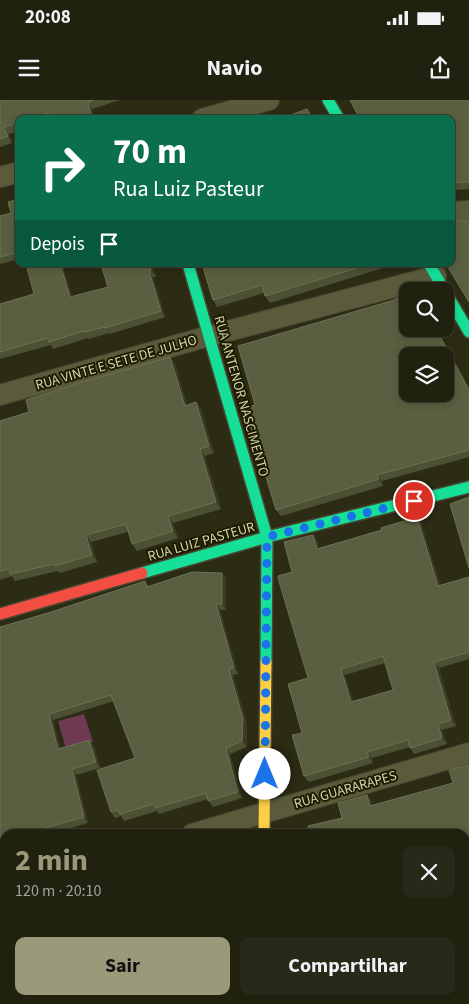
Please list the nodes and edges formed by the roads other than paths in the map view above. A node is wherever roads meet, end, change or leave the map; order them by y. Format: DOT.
graph roads {
  1 [pos="269,100"];
  2 [pos="328,100"];
  3 [pos="216,115"];
  4 [pos="337,115"];
  5 [pos="15,173"];
  6 [pos="0,177"];
  7 [pos="469,211"];
  8 [pos="455,212"];
  9 [pos="189,267"];
  10 [pos="432,270"];
  11 [pos="469,332"];
  12 [pos="209,336"];
  13 [pos="0,395"];
  14 [pos="469,487"];
  15 [pos="267,537"];
  16 [pos="0,614"];
  17 [pos="469,753"];
  18 [pos="265,813"];
  19 [pos="209,829"];
  20 [pos="264,829"];
  1 -- 3 [label="street"];
  2 -- 4 [label="street"];
  5 -- 6 [label="street"];
  7 -- 8 [label="street"];
  9 -- 12 [label="street, RUA ANTENOR NASCIMENTO"];
  10 -- 11 [label="street"];
  10 -- 12 [label="street, RUA VINTE E SETE DE JULHO"];
  12 -- 13 [label="street, RUA VINTE E SETE DE JULHO"];
  12 -- 15 [label="street, RUA ANTENOR NASCIMENTO"];
  14 -- 15 [label="street, RUA LUIZ PASTEUR"];
  15 -- 16 [label="street, RUA LUIZ PASTEUR"];
  15 -- 18 [label="street, RUA ANTENOR NASCIMENTO"];
  17 -- 18 [label="street, RUA GUARARAPES"];
  18 -- 19 [label="street, RUA GUARARAPES"];
  18 -- 20 [label="street, RUA ANTENOR NASCIMENTO"];
}
